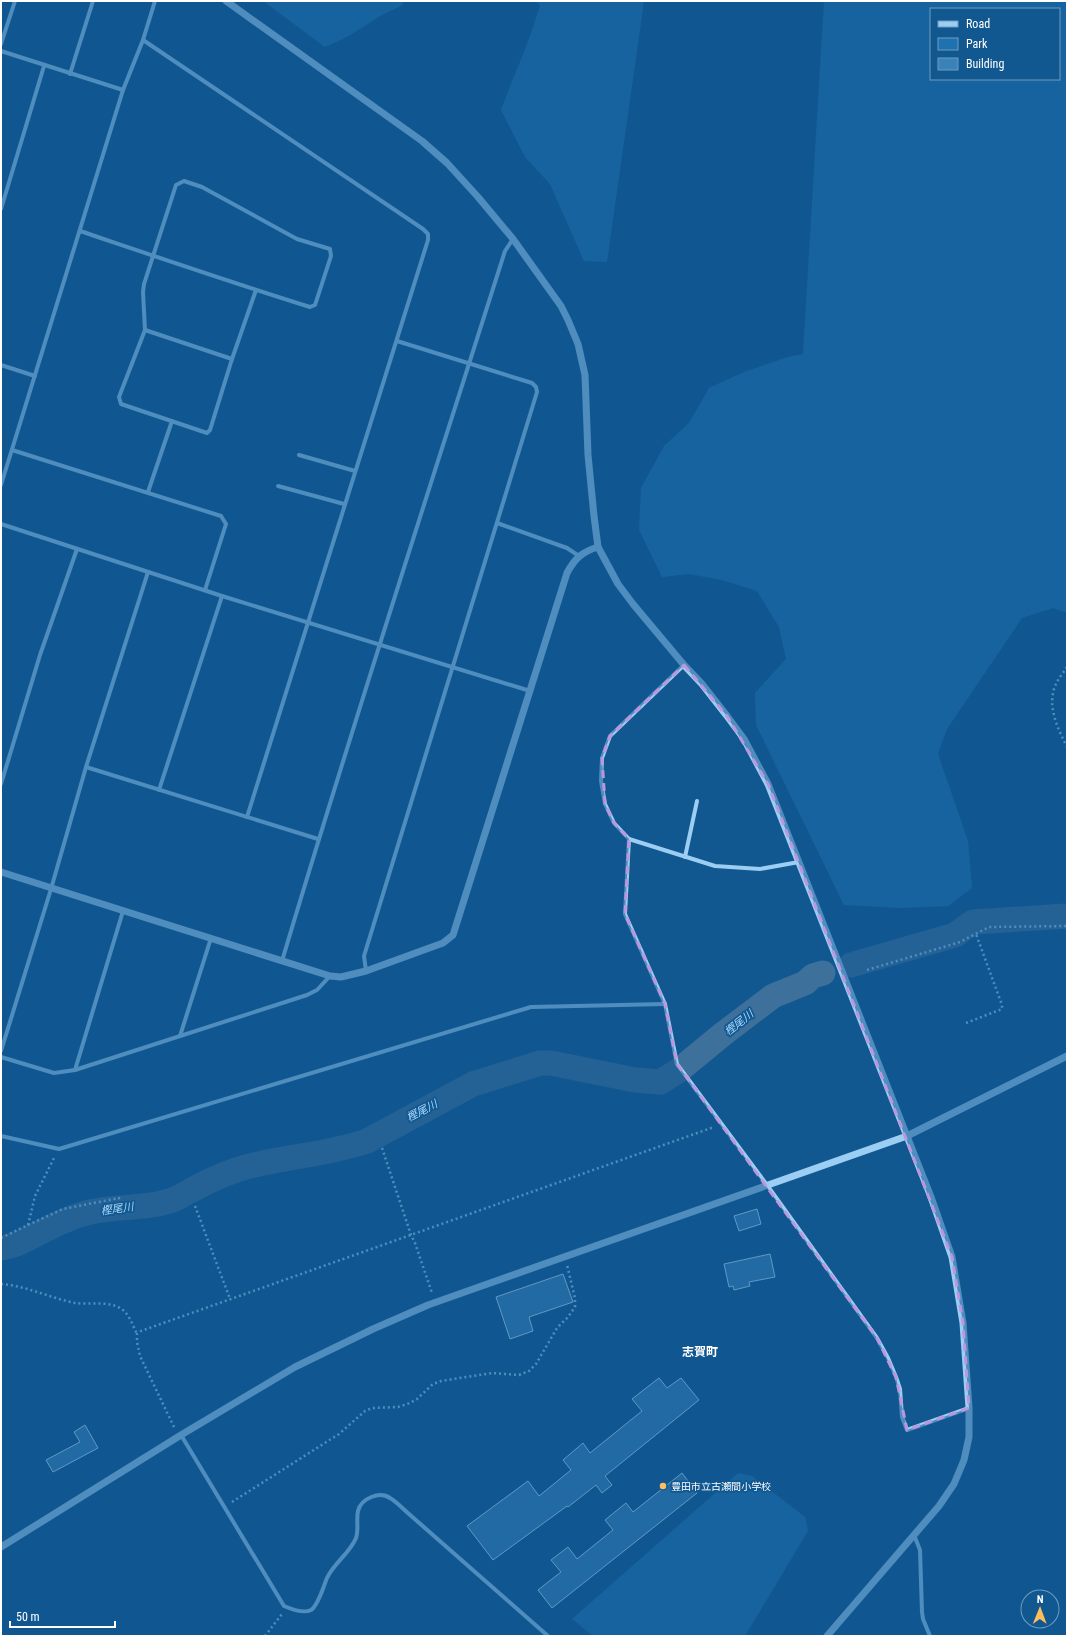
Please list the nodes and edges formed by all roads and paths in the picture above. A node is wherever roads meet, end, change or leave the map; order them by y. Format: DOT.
graph roads {
  1 [pos="15,1"];
  2 [pos="93,1"];
  3 [pos="155,1"];
  4 [pos="226,1"];
  5 [pos="143,40"];
  6 [pos="1,44"];
  7 [pos="1,51"];
  8 [pos="44,66"];
  9 [pos="70,74"];
  10 [pos="123,90"];
  11 [pos="1,209"];
  12 [pos="80,231"];
  13 [pos="513,239"];
  14 [pos="153,256"];
  15 [pos="256,290"];
  16 [pos="145,330"];
  17 [pos="397,340"];
  18 [pos="232,359"];
  19 [pos="469,363"];
  20 [pos="1,365"];
  21 [pos="35,376"];
  22 [pos="172,421"];
  23 [pos="12,450"];
  24 [pos="299,455"];
  25 [pos="355,471"];
  26 [pos="1,485"];
  27 [pos="278,486"];
  28 [pos="148,492"];
  29 [pos="344,504"];
  30 [pos="1,524"];
  31 [pos="497,524"];
  32 [pos="598,547"];
  33 [pos="77,549"];
  34 [pos="579,556"];
  35 [pos="148,572"];
  36 [pos="205,590"];
  37 [pos="222,596"];
  38 [pos="308,622"];
  39 [pos="380,645"];
  40 [pos="684,665"];
  41 [pos="1067,667"];
  42 [pos="452,668"];
  43 [pos="530,691"];
  44 [pos="1067,747"];
  45 [pos="86,767"];
  46 [pos="1,784"];
  47 [pos="160,790"];
  48 [pos="697,801"];
  49 [pos="247,817"];
  50 [pos="318,839"];
  51 [pos="629,839"];
  52 [pos="685,857"];
  53 [pos="800,862"];
  54 [pos="1,872"];
  55 [pos="51,889"];
  56 [pos="123,911"];
  57 [pos="1067,926"];
  58 [pos="976,934"];
  59 [pos="211,938"];
  60 [pos="282,961"];
  61 [pos="868,970"];
  62 [pos="366,971"];
  63 [pos="330,976"];
  64 [pos="665,1004"];
  65 [pos="966,1023"];
  66 [pos="180,1036"];
  67 [pos="1,1050"];
  68 [pos="1067,1056"];
  69 [pos="1,1057"];
  70 [pos="75,1070"];
  71 [pos="723,1124"];
  72 [pos="1,1136"];
  73 [pos="907,1136"];
  74 [pos="382,1148"];
  75 [pos="59,1149"];
  76 [pos="767,1185"];
  77 [pos="195,1206"];
  78 [pos="120,1214"];
  79 [pos="28,1225"];
  80 [pos="411,1235"];
  81 [pos="1,1238"];
  82 [pos="564,1257"];
  83 [pos="1,1284"];
  84 [pos="230,1299"];
  85 [pos="436,1303"];
  86 [pos="137,1334"];
  87 [pos="969,1408"];
  88 [pos="181,1436"];
  89 [pos="224,1507"];
  90 [pos="914,1534"];
  91 [pos="1,1547"];
  92 [pos="287,1607"];
  93 [pos="265,1636"];
  94 [pos="548,1636"];
  95 [pos="827,1636"];
  96 [pos="930,1636"];
  1 -- 6 [label="street"];
  2 -- 9 [label="street"];
  3 -- 5 [label="street"];
  4 -- 13 [label="street"];
  5 -- 10 [label="street"];
  5 -- 17 [label="street"];
  7 -- 8 [label="street"];
  8 -- 9 [label="street"];
  8 -- 11 [label="street"];
  9 -- 10 [label="street"];
  10 -- 12 [label="street"];
  12 -- 14 [label="street"];
  12 -- 21 [label="street"];
  13 -- 19 [label="street"];
  13 -- 32 [label="street"];
  14 -- 15 [label="street"];
  14 -- 15 [label="street"];
  14 -- 16 [label="street"];
  15 -- 18 [label="street"];
  16 -- 18 [label="street"];
  16 -- 22 [label="street"];
  17 -- 19 [label="street"];
  17 -- 25 [label="street"];
  18 -- 22 [label="street"];
  19 -- 31 [label="street"];
  19 -- 39 [label="street"];
  20 -- 21 [label="street"];
  21 -- 23 [label="street"];
  22 -- 28 [label="street"];
  23 -- 26 [label="street"];
  23 -- 28 [label="street"];
  24 -- 25 [label="street"];
  25 -- 29 [label="street"];
  27 -- 29 [label="street"];
  28 -- 36 [label="street"];
  29 -- 38 [label="street"];
  30 -- 33 [label="street"];
  31 -- 34 [label="street"];
  31 -- 42 [label="street"];
  32 -- 34 [label="street"];
  32 -- 40 [label="street"];
  33 -- 35 [label="street"];
  33 -- 46 [label="street"];
  34 -- 43 [label="street"];
  35 -- 36 [label="street"];
  35 -- 45 [label="street"];
  36 -- 37 [label="street"];
  37 -- 38 [label="street"];
  37 -- 47 [label="street"];
  38 -- 39 [label="street"];
  38 -- 49 [label="street"];
  39 -- 42 [label="street"];
  39 -- 50 [label="street"];
  40 -- 51 [label="street"];
  40 -- 53 [label="street"];
  41 -- 44 [label="path"];
  42 -- 43 [label="street"];
  42 -- 62 [label="street"];
  43 -- 62 [label="street"];
  45 -- 47 [label="street"];
  45 -- 55 [label="street"];
  47 -- 49 [label="street"];
  48 -- 52 [label="street"];
  49 -- 50 [label="street"];
  50 -- 60 [label="street"];
  51 -- 52 [label="street"];
  51 -- 64 [label="street"];
  52 -- 53 [label="street"];
  53 -- 73 [label="street"];
  54 -- 55 [label="street"];
  55 -- 56 [label="street"];
  55 -- 67 [label="street"];
  56 -- 59 [label="street"];
  56 -- 70 [label="street"];
  57 -- 58 [label="path"];
  58 -- 61 [label="path"];
  58 -- 65 [label="path"];
  59 -- 60 [label="street"];
  59 -- 66 [label="street"];
  60 -- 63 [label="street"];
  62 -- 63 [label="street"];
  63 -- 66 [label="street"];
  64 -- 71 [label="street"];
  64 -- 75 [label="street"];
  66 -- 70 [label="street"];
  68 -- 73 [label="street"];
  69 -- 70 [label="street"];
  71 -- 76 [label="street"];
  71 -- 80 [label="path"];
  72 -- 75 [label="street"];
  73 -- 76 [label="street"];
  73 -- 87 [label="street"];
  74 -- 80 [label="path"];
  75 -- 79 [label="path"];
  76 -- 82 [label="street"];
  76 -- 87 [label="street"];
  77 -- 84 [label="path"];
  78 -- 79 [label="path"];
  79 -- 81 [label="path"];
  80 -- 84 [label="path"];
  80 -- 85 [label="path"];
  82 -- 85 [label="street"];
  82 -- 89 [label="path"];
  83 -- 86 [label="path"];
  84 -- 86 [label="path"];
  85 -- 88 [label="street"];
  86 -- 88 [label="path"];
  87 -- 90 [label="street"];
  88 -- 89 [label="street"];
  88 -- 91 [label="street"];
  89 -- 92 [label="street"];
  90 -- 95 [label="street"];
  90 -- 96 [label="street"];
  92 -- 93 [label="path"];
  92 -- 94 [label="street"];
}
